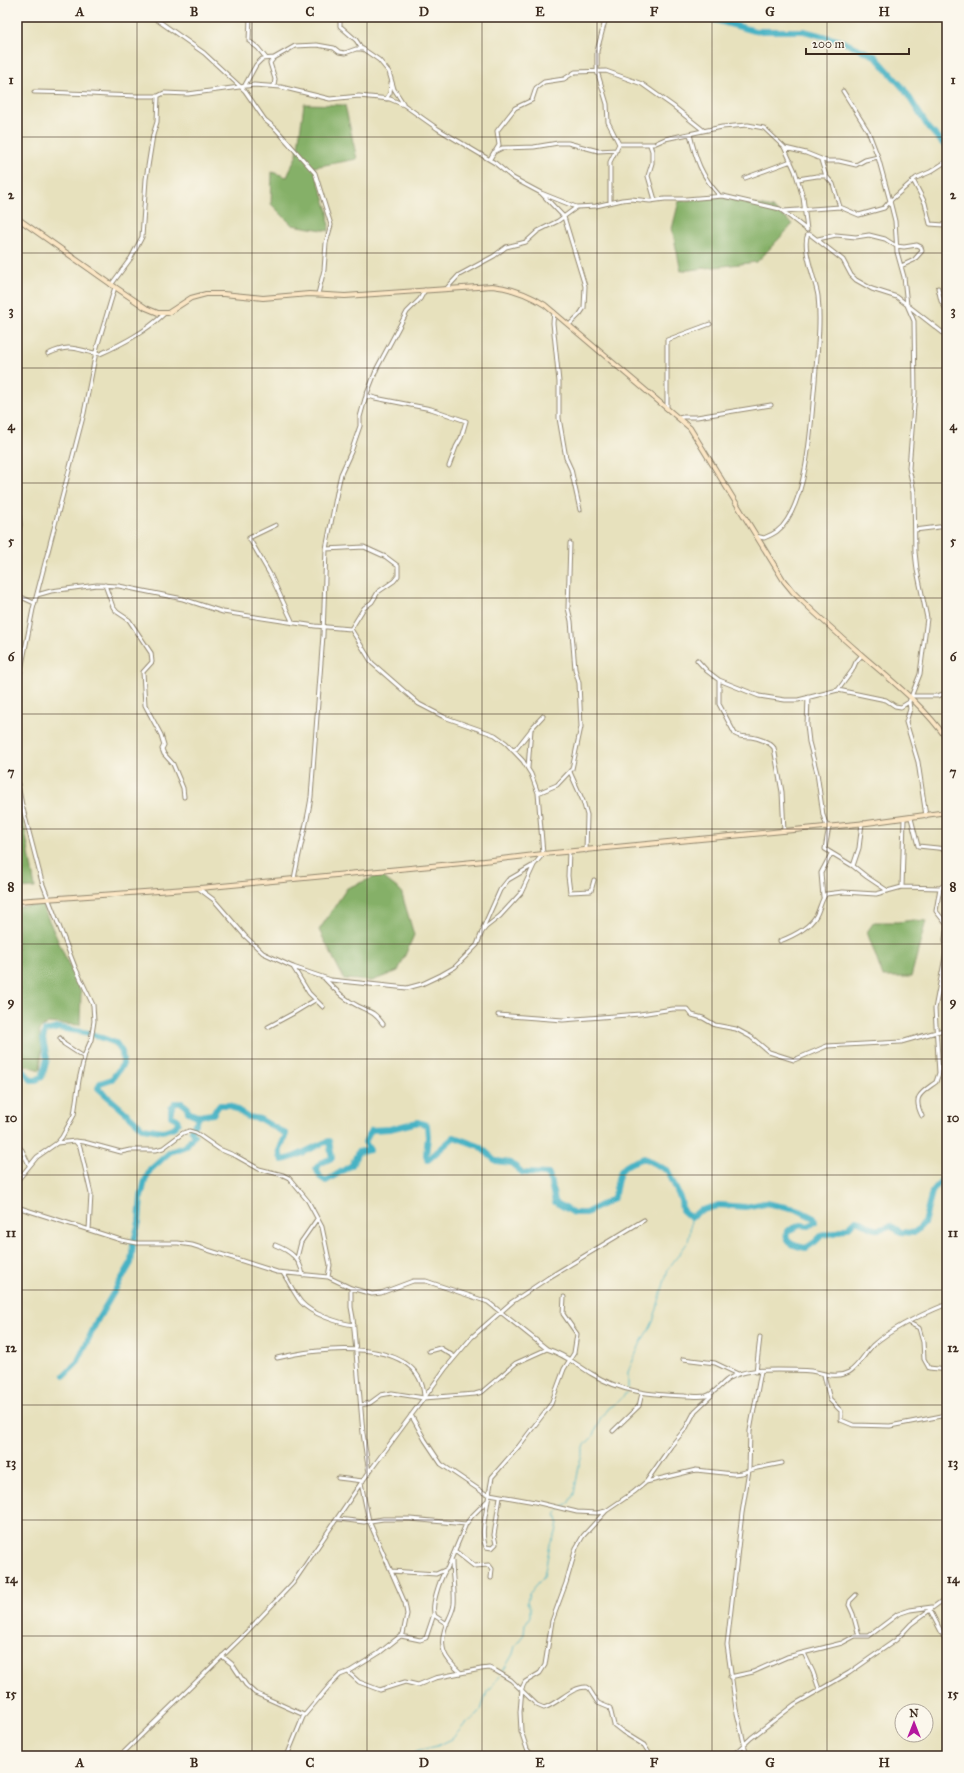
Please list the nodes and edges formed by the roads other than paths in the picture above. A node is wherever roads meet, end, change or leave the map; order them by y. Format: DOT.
graph roads {
  1 [pos="153,17"];
  2 [pos="250,17"];
  3 [pos="606,17"];
  4 [pos="340,18"];
  5 [pos="364,50"];
  6 [pos="274,58"];
  7 [pos="268,59"];
  8 [pos="597,71"];
  9 [pos="391,80"];
  10 [pos="245,85"];
  11 [pos="239,86"];
  12 [pos="274,86"];
  13 [pos="843,91"];
  14 [pos="34,92"];
  15 [pos="158,96"];
  16 [pos="386,99"];
  17 [pos="404,105"];
  18 [pos="703,130"];
  19 [pos="690,134"];
  20 [pos="618,144"];
  21 [pos="650,144"];
  22 [pos="784,147"];
  23 [pos="496,150"];
  24 [pos="617,150"];
  25 [pos="878,158"];
  26 [pos="490,159"];
  27 [pos="821,160"];
  28 [pos="791,161"];
  29 [pos="947,161"];
  30 [pos="826,176"];
  31 [pos="745,178"];
  32 [pos="798,179"];
  33 [pos="913,180"];
  34 [pos="541,193"];
  35 [pos="719,195"];
  36 [pos="655,200"];
  37 [pos="890,201"];
  38 [pos="610,202"];
  39 [pos="577,207"];
  40 [pos="840,207"];
  41 [pos="784,210"];
  42 [pos="805,210"];
  43 [pos="564,217"];
  44 [pos="17,218"];
  45 [pos="944,225"];
  46 [pos="808,232"];
  47 [pos="818,239"];
  48 [pos="896,246"];
  49 [pos="901,266"];
  50 [pos="113,286"];
  51 [pos="447,288"];
  52 [pos="938,288"];
  53 [pos="425,290"];
  54 [pos="318,294"];
  55 [pos="947,301"];
  56 [pos="941,302"];
  57 [pos="907,305"];
  58 [pos="947,311"];
  59 [pos="554,312"];
  60 [pos="164,314"];
  61 [pos="710,324"];
  62 [pos="569,325"];
  63 [pos="947,336"];
  64 [pos="48,354"];
  65 [pos="96,354"];
  66 [pos="366,395"];
  67 [pos="771,405"];
  68 [pos="666,408"];
  69 [pos="679,418"];
  70 [pos="449,466"];
  71 [pos="17,484"];
  72 [pos="580,510"];
  73 [pos="276,525"];
  74 [pos="947,526"];
  75 [pos="915,530"];
  76 [pos="756,536"];
  77 [pos="17,538"];
  78 [pos="570,543"];
  79 [pos="326,549"];
  80 [pos="105,585"];
  81 [pos="17,595"];
  82 [pos="37,595"];
  83 [pos="34,603"];
  84 [pos="293,623"];
  85 [pos="323,627"];
  86 [pos="351,629"];
  87 [pos="862,655"];
  88 [pos="697,660"];
  89 [pos="719,680"];
  90 [pos="838,690"];
  91 [pos="947,693"];
  92 [pos="911,696"];
  93 [pos="808,697"];
  94 [pos="909,702"];
  95 [pos="543,716"];
  96 [pos="531,729"];
  97 [pos="17,730"];
  98 [pos="947,739"];
  99 [pos="512,750"];
  100 [pos="528,768"];
  101 [pos="570,772"];
  102 [pos="17,780"];
  103 [pos="538,793"];
  104 [pos="184,797"];
  105 [pos="947,812"];
  106 [pos="926,816"];
  107 [pos="911,818"];
  108 [pos="904,819"];
  109 [pos="862,824"];
  110 [pos="828,827"];
  111 [pos="784,831"];
  112 [pos="947,849"];
  113 [pos="569,851"];
  114 [pos="586,851"];
  115 [pos="543,854"];
  116 [pos="831,854"];
  117 [pos="534,865"];
  118 [pos="853,866"];
  119 [pos="947,877"];
  120 [pos="294,879"];
  121 [pos="594,880"];
  122 [pos="902,887"];
  123 [pos="198,888"];
  124 [pos="940,888"];
  125 [pos="888,891"];
  126 [pos="823,897"];
  127 [pos="48,898"];
  128 [pos="17,901"];
  129 [pos="482,932"];
  130 [pos="780,941"];
  131 [pos="293,967"];
  132 [pos="323,978"];
  133 [pos="315,1000"];
  134 [pos="323,1006"];
  135 [pos="498,1015"];
  136 [pos="383,1024"];
  137 [pos="268,1026"];
  138 [pos="947,1029"];
  139 [pos="936,1031"];
  140 [pos="60,1038"];
  141 [pos="84,1057"];
  142 [pos="922,1116"];
  143 [pos="75,1141"];
  144 [pos="57,1143"];
  145 [pos="17,1145"];
  146 [pos="29,1165"];
  147 [pos="17,1181"];
  148 [pos="17,1207"];
  149 [pos="317,1219"];
  150 [pos="644,1220"];
  151 [pos="89,1230"];
  152 [pos="275,1245"];
  153 [pos="297,1258"];
  154 [pos="283,1273"];
  155 [pos="303,1275"];
  156 [pos="328,1277"];
  157 [pos="351,1288"];
  158 [pos="564,1297"];
  159 [pos="947,1304"];
  160 [pos="500,1312"];
  161 [pos="909,1323"];
  162 [pos="354,1325"];
  163 [pos="760,1337"];
  164 [pos="547,1349"];
  165 [pos="355,1350"];
  166 [pos="429,1351"];
  167 [pos="455,1357"];
  168 [pos="277,1358"];
  169 [pos="683,1359"];
  170 [pos="571,1360"];
  171 [pos="947,1370"];
  172 [pos="761,1371"];
  173 [pos="756,1372"];
  174 [pos="738,1374"];
  175 [pos="824,1375"];
  176 [pos="642,1393"];
  177 [pos="713,1393"];
  178 [pos="424,1398"];
  179 [pos="361,1405"];
  180 [pos="411,1415"];
  181 [pos="947,1415"];
  182 [pos="613,1431"];
  183 [pos="782,1463"];
  184 [pos="749,1470"];
  185 [pos="369,1473"];
  186 [pos="338,1478"];
  187 [pos="362,1482"];
  188 [pos="646,1482"];
  189 [pos="489,1494"];
  190 [pos="500,1496"];
  191 [pos="488,1500"];
  192 [pos="606,1511"];
  193 [pos="338,1519"];
  194 [pos="369,1521"];
  195 [pos="466,1524"];
  196 [pos="455,1551"];
  197 [pos="452,1560"];
  198 [pos="391,1571"];
  199 [pos="445,1571"];
  200 [pos="491,1578"];
  201 [pos="856,1595"];
  202 [pos="947,1597"];
  203 [pos="933,1607"];
  204 [pos="930,1610"];
  205 [pos="434,1614"];
  206 [pos="447,1624"];
  207 [pos="401,1636"];
  208 [pos="859,1636"];
  209 [pos="947,1643"];
  210 [pos="804,1653"];
  211 [pos="222,1656"];
  212 [pos="348,1672"];
  213 [pos="461,1673"];
  214 [pos="730,1677"];
  215 [pos="819,1689"];
  216 [pos="522,1691"];
  217 [pos="304,1715"];
  218 [pos="744,1745"];
  219 [pos="120,1756"];
  220 [pos="287,1756"];
  221 [pos="532,1756"];
  222 [pos="652,1756"];
  223 [pos="732,1756"];
  224 [pos="747,1756"];
  1 -- 11 [label="street"];
  2 -- 7 [label="street"];
  3 -- 8 [label="street"];
  4 -- 5 [label="street"];
  5 -- 6 [label="street"];
  5 -- 9 [label="street"];
  6 -- 7 [label="street"];
  6 -- 12 [label="street"];
  7 -- 10 [label="street"];
  8 -- 18 [label="street"];
  8 -- 20 [label="street"];
  8 -- 23 [label="street"];
  9 -- 16 [label="street"];
  9 -- 17 [label="street"];
  10 -- 11 [label="street"];
  10 -- 12 [label="street"];
  11 -- 15 [label="street"];
  11 -- 54 [label="street"];
  12 -- 16 [label="street"];
  13 -- 25 [label="street"];
  14 -- 15 [label="street"];
  15 -- 50 [label="street"];
  16 -- 17 [label="street"];
  17 -- 26 [label="street"];
  18 -- 19 [label="street"];
  18 -- 22 [label="street"];
  19 -- 21 [label="street"];
  19 -- 35 [label="street"];
  20 -- 21 [label="street"];
  20 -- 24 [label="street"];
  21 -- 36 [label="street"];
  22 -- 27 [label="street"];
  22 -- 28 [label="street"];
  23 -- 24 [label="street"];
  23 -- 26 [label="street"];
  24 -- 38 [label="street"];
  25 -- 27 [label="street"];
  25 -- 37 [label="street"];
  26 -- 34 [label="street"];
  27 -- 30 [label="street"];
  28 -- 31 [label="street"];
  28 -- 32 [label="street"];
  29 -- 33 [label="street"];
  30 -- 32 [label="street"];
  30 -- 40 [label="street"];
  32 -- 42 [label="street"];
  33 -- 37 [label="street"];
  33 -- 45 [label="street"];
  34 -- 39 [label="street"];
  34 -- 43 [label="street"];
  35 -- 36 [label="street"];
  35 -- 41 [label="street"];
  36 -- 38 [label="street"];
  37 -- 40 [label="street"];
  37 -- 48 [label="street"];
  38 -- 39 [label="street"];
  39 -- 43 [label="street"];
  40 -- 42 [label="street"];
  41 -- 42 [label="street"];
  41 -- 46 [label="street"];
  42 -- 46 [label="street"];
  43 -- 51 [label="street"];
  43 -- 62 [label="street"];
  44 -- 50 [label="street"];
  46 -- 47 [label="street"];
  46 -- 76 [label="street"];
  47 -- 48 [label="street"];
  47 -- 57 [label="street"];
  48 -- 49 [label="street"];
  48 -- 49 [label="street"];
  49 -- 57 [label="street"];
  50 -- 60 [label="street"];
  50 -- 65 [label="street"];
  51 -- 53 [label="street"];
  51 -- 59 [label="street"];
  52 -- 56 [label="street"];
  53 -- 54 [label="street"];
  53 -- 66 [label="street"];
  54 -- 60 [label="street"];
  55 -- 56 [label="street"];
  56 -- 58 [label="street"];
  57 -- 63 [label="street"];
  57 -- 75 [label="street"];
  59 -- 62 [label="street"];
  59 -- 72 [label="street"];
  60 -- 65 [label="street"];
  61 -- 68 [label="street"];
  62 -- 68 [label="street"];
  64 -- 65 [label="street"];
  65 -- 82 [label="street"];
  66 -- 70 [label="street"];
  66 -- 79 [label="street"];
  67 -- 69 [label="street"];
  68 -- 69 [label="street"];
  69 -- 76 [label="street"];
  71 -- 77 [label="street"];
  73 -- 84 [label="street"];
  74 -- 75 [label="street"];
  75 -- 92 [label="street"];
  76 -- 87 [label="street"];
  78 -- 101 [label="street"];
  79 -- 85 [label="street"];
  79 -- 86 [label="street"];
  80 -- 82 [label="street"];
  80 -- 84 [label="street"];
  80 -- 104 [label="street"];
  81 -- 83 [label="street"];
  82 -- 83 [label="street"];
  83 -- 97 [label="street"];
  84 -- 85 [label="street"];
  85 -- 86 [label="street"];
  85 -- 120 [label="street"];
  86 -- 99 [label="street"];
  87 -- 90 [label="street"];
  87 -- 92 [label="street"];
  88 -- 89 [label="street"];
  89 -- 93 [label="street"];
  89 -- 111 [label="street"];
  90 -- 93 [label="street"];
  90 -- 94 [label="street"];
  91 -- 92 [label="street"];
  92 -- 94 [label="street"];
  92 -- 98 [label="street"];
  93 -- 110 [label="street"];
  94 -- 106 [label="street"];
  95 -- 96 [label="street"];
  96 -- 99 [label="street"];
  96 -- 100 [label="street"];
  99 -- 100 [label="street"];
  100 -- 103 [label="street"];
  101 -- 103 [label="street"];
  101 -- 114 [label="street"];
  102 -- 127 [label="street"];
  103 -- 115 [label="street"];
  105 -- 106 [label="street"];
  106 -- 107 [label="street"];
  107 -- 108 [label="street"];
  107 -- 112 [label="street"];
  108 -- 109 [label="street"];
  108 -- 122 [label="street"];
  109 -- 110 [label="street"];
  109 -- 118 [label="street"];
  110 -- 111 [label="street"];
  110 -- 116 [label="street"];
  111 -- 114 [label="street"];
  113 -- 114 [label="street"];
  113 -- 115 [label="street"];
  113 -- 121 [label="street"];
  115 -- 117 [label="street"];
  115 -- 120 [label="street"];
  116 -- 118 [label="street"];
  116 -- 126 [label="street"];
  117 -- 129 [label="street"];
  117 -- 129 [label="street"];
  118 -- 125 [label="street"];
  119 -- 124 [label="street"];
  120 -- 123 [label="street"];
  122 -- 124 [label="street"];
  122 -- 125 [label="street"];
  123 -- 127 [label="street"];
  123 -- 131 [label="street"];
  124 -- 139 [label="street"];
  125 -- 126 [label="street"];
  126 -- 130 [label="street"];
  127 -- 128 [label="street"];
  127 -- 141 [label="street"];
  129 -- 132 [label="street"];
  131 -- 132 [label="street"];
  131 -- 133 [label="street"];
  132 -- 136 [label="street"];
  133 -- 134 [label="street"];
  133 -- 137 [label="street"];
  135 -- 139 [label="street"];
  138 -- 139 [label="street"];
  139 -- 142 [label="street"];
  140 -- 141 [label="street"];
  141 -- 144 [label="street"];
  143 -- 144 [label="street"];
  143 -- 149 [label="street"];
  143 -- 151 [label="street"];
  144 -- 146 [label="street"];
  145 -- 146 [label="street"];
  146 -- 147 [label="street"];
  148 -- 151 [label="street"];
  149 -- 153 [label="street"];
  149 -- 156 [label="street"];
  150 -- 160 [label="street"];
  151 -- 154 [label="street"];
  152 -- 153 [label="street"];
  153 -- 155 [label="street"];
  154 -- 155 [label="street"];
  154 -- 162 [label="street"];
  155 -- 156 [label="street"];
  156 -- 157 [label="street"];
  157 -- 160 [label="street"];
  157 -- 162 [label="street"];
  158 -- 170 [label="street"];
  159 -- 161 [label="street"];
  160 -- 164 [label="street"];
  160 -- 167 [label="street"];
  161 -- 171 [label="street"];
  161 -- 175 [label="street"];
  162 -- 165 [label="street"];
  163 -- 173 [label="street"];
  164 -- 170 [label="street"];
  164 -- 178 [label="street"];
  165 -- 168 [label="street"];
  165 -- 178 [label="street"];
  165 -- 179 [label="street"];
  166 -- 167 [label="street"];
  167 -- 178 [label="street"];
  169 -- 174 [label="street"];
  170 -- 176 [label="street"];
  170 -- 189 [label="street"];
  172 -- 173 [label="street"];
  172 -- 175 [label="street"];
  172 -- 184 [label="street"];
  173 -- 174 [label="street"];
  174 -- 177 [label="street"];
  175 -- 181 [label="street"];
  176 -- 177 [label="street"];
  176 -- 182 [label="street"];
  177 -- 188 [label="street"];
  178 -- 179 [label="street"];
  178 -- 180 [label="street"];
  179 -- 185 [label="street"];
  180 -- 185 [label="street"];
  180 -- 189 [label="street"];
  183 -- 184 [label="street"];
  184 -- 188 [label="street"];
  184 -- 214 [label="street"];
  185 -- 187 [label="street"];
  186 -- 187 [label="street"];
  187 -- 193 [label="street"];
  187 -- 194 [label="street"];
  188 -- 192 [label="street"];
  189 -- 190 [label="street"];
  189 -- 191 [label="street"];
  190 -- 191 [label="street"];
  190 -- 192 [label="street"];
  191 -- 195 [label="street"];
  192 -- 216 [label="street"];
  193 -- 194 [label="street"];
  193 -- 211 [label="street"];
  194 -- 195 [label="street"];
  194 -- 198 [label="street"];
  195 -- 196 [label="street"];
  196 -- 197 [label="street"];
  196 -- 200 [label="street"];
  197 -- 199 [label="street"];
  197 -- 206 [label="street"];
  198 -- 199 [label="street"];
  198 -- 207 [label="street"];
  199 -- 205 [label="street"];
  201 -- 208 [label="street"];
  202 -- 203 [label="street"];
  203 -- 204 [label="street"];
  203 -- 208 [label="street"];
  204 -- 209 [label="street"];
  204 -- 215 [label="street"];
  205 -- 206 [label="street"];
  205 -- 207 [label="street"];
  206 -- 213 [label="street"];
  207 -- 212 [label="street"];
  208 -- 210 [label="street"];
  210 -- 214 [label="street"];
  210 -- 215 [label="street"];
  211 -- 217 [label="street"];
  211 -- 219 [label="street"];
  212 -- 213 [label="street"];
  212 -- 217 [label="street"];
  213 -- 216 [label="street"];
  214 -- 218 [label="street"];
  215 -- 218 [label="street"];
  216 -- 221 [label="street"];
  216 -- 222 [label="street"];
  217 -- 220 [label="street"];
  218 -- 223 [label="street"];
  218 -- 224 [label="street"];
}
